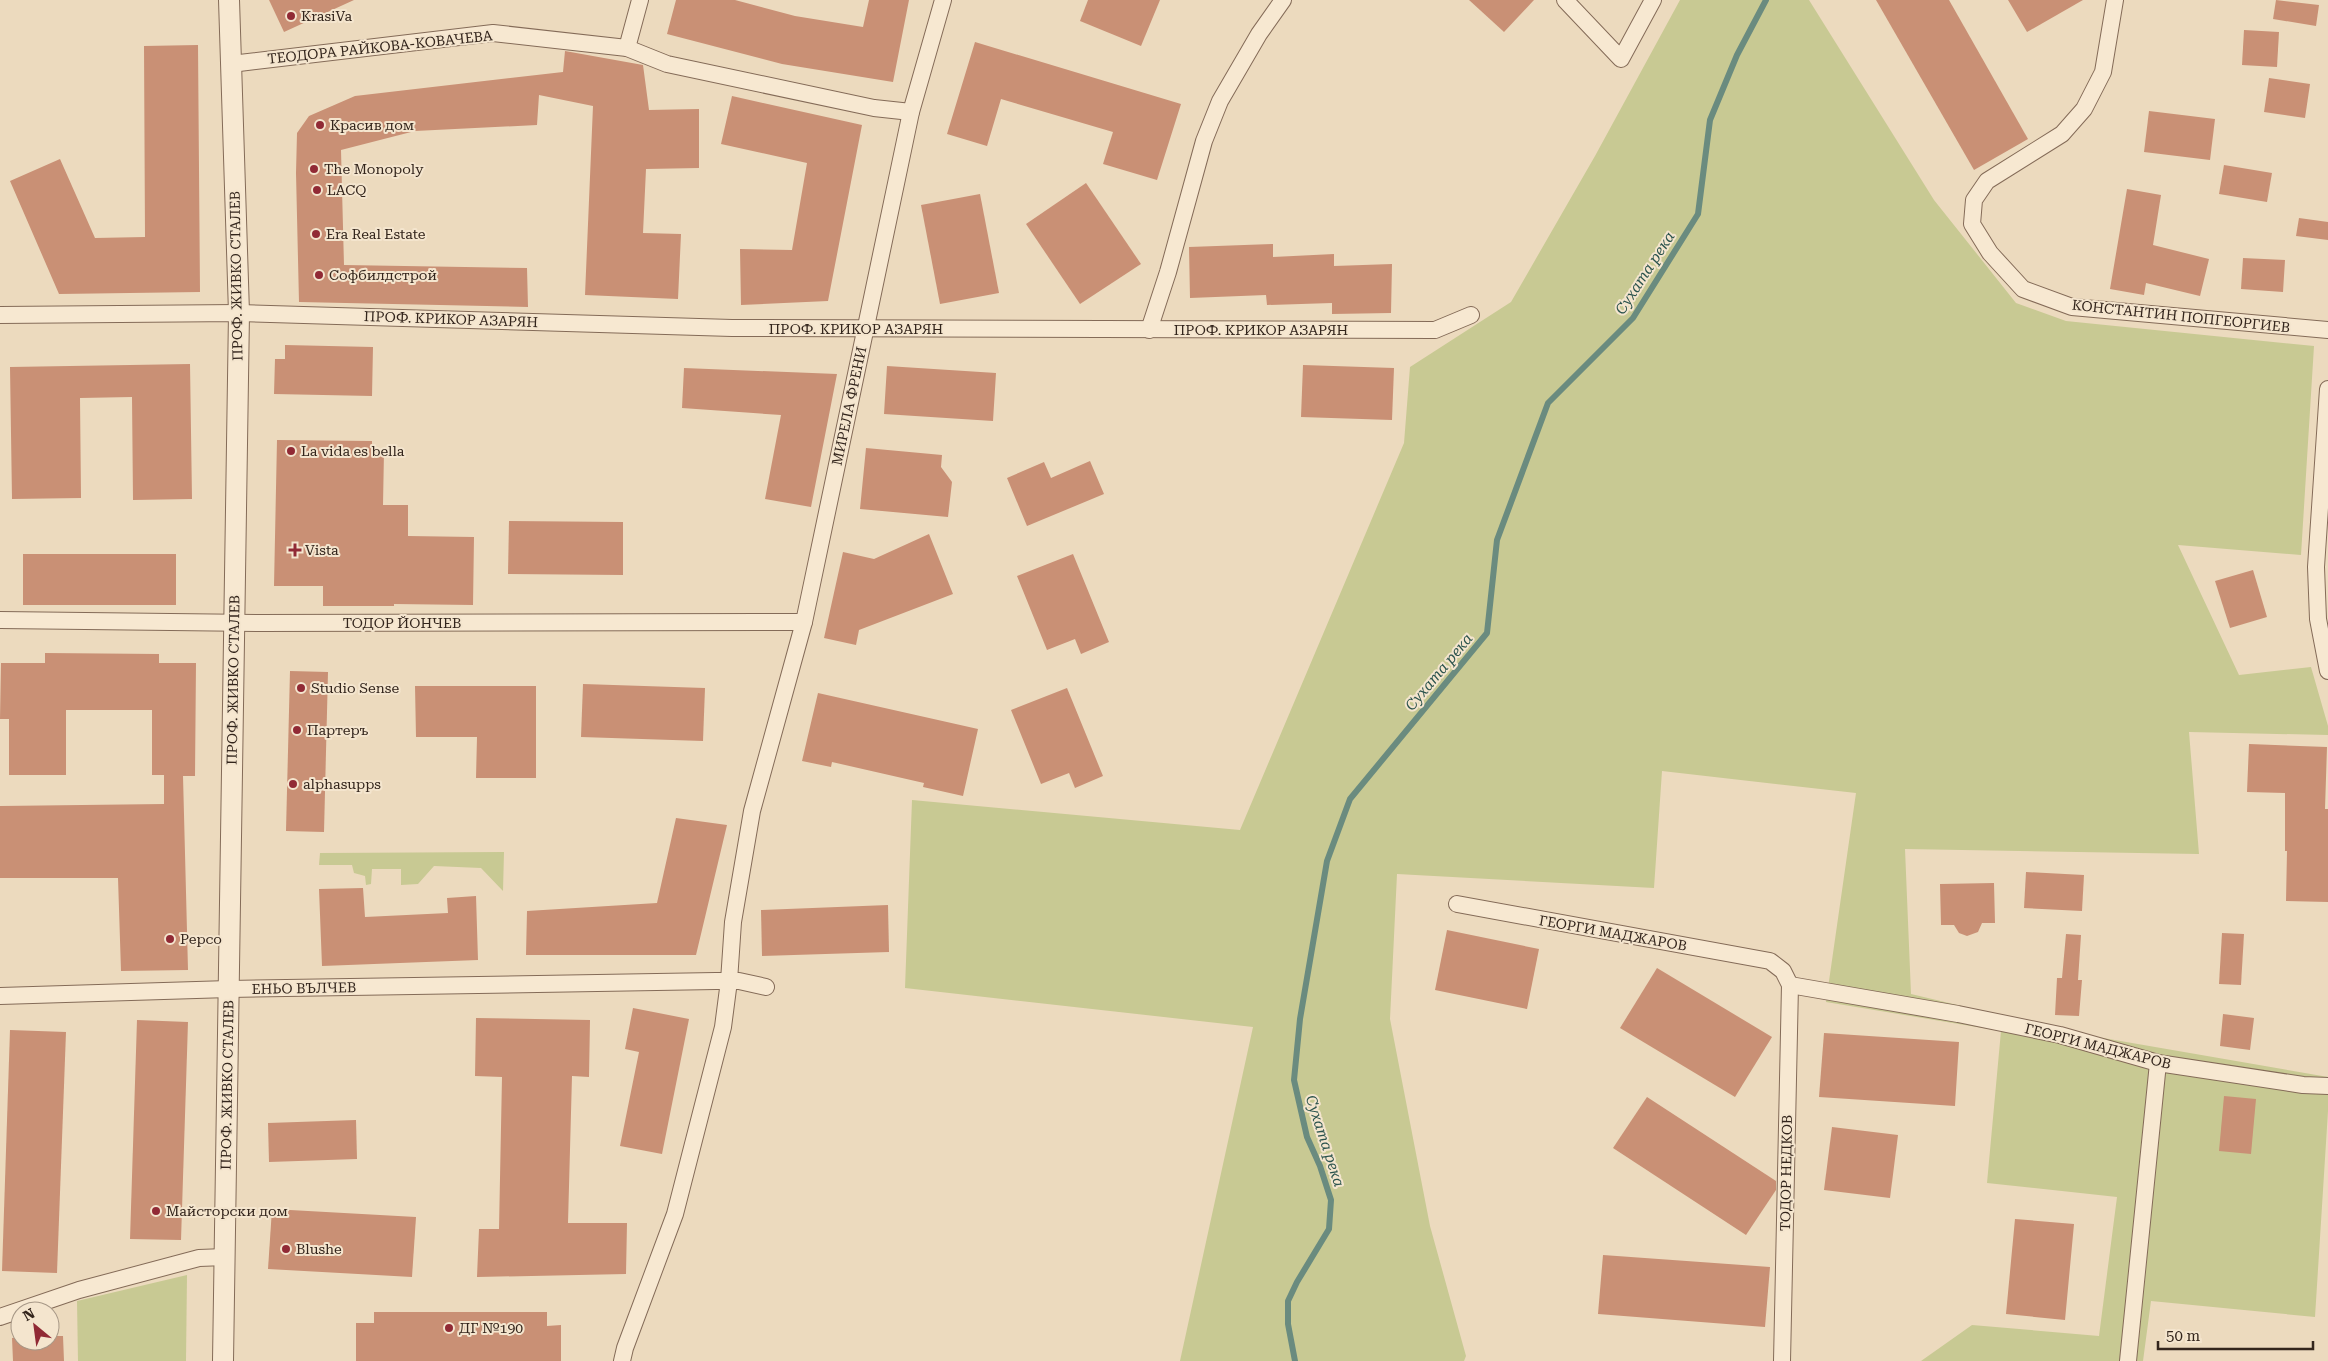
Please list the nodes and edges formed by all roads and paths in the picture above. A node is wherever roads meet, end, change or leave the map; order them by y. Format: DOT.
graph roads {
  1 [pos="230,0"];
  2 [pos="640,0"];
  3 [pos="943,0"];
  4 [pos="1283,0"];
  5 [pos="1565,0"];
  6 [pos="1653,0"];
  7 [pos="2115,0"];
  8 [pos="627,48"];
  9 [pos="231,64"];
  10 [pos="911,112"];
  11 [pos="239,313"];
  12 [pos="0,315"];
  13 [pos="1471,315"];
  14 [pos="865,329"];
  15 [pos="1149,330"];
  16 [pos="2328,330"];
  17 [pos="2328,389"];
  18 [pos="2327,410"];
  19 [pos="0,620"];
  20 [pos="804,622"];
  21 [pos="234,623"];
  22 [pos="2328,671"];
  23 [pos="1457,904"];
  24 [pos="729,981"];
  25 [pos="1790,985"];
  26 [pos="766,987"];
  27 [pos="229,989"];
  28 [pos="0,996"];
  29 [pos="2158,1063"];
  30 [pos="2328,1086"];
  31 [pos="225,1257"];
  32 [pos="0,1317"];
  33 [pos="223,1361"];
  34 [pos="622,1361"];
  35 [pos="1782,1361"];
  36 [pos="2128,1361"];
  1 -- 9 [label="street, ПРОФ. ЖИВКО СТАЛЕВ"];
  2 -- 8 [label="street"];
  3 -- 10 [label="street, МИРЕЛА ФРЕНИ"];
  4 -- 15 [label="street"];
  5 -- 6 [label="street"];
  7 -- 16 [label="street, КОНСТАНТИН ПОПГЕОРГИЕВ"];
  8 -- 9 [label="street, ТЕОДОРА РАЙКОВА-КОВАЧЕВА"];
  8 -- 10 [label="street, ТЕОДОРА РАЙКОВА-КОВАЧЕВА"];
  9 -- 11 [label="street, ПРОФ. ЖИВКО СТАЛЕВ"];
  10 -- 14 [label="street, МИРЕЛА ФРЕНИ"];
  11 -- 12 [label="street, ПРОФ. КРИКОР АЗАРЯН"];
  11 -- 14 [label="street, ПРОФ. КРИКОР АЗАРЯН"];
  11 -- 21 [label="street, ПРОФ. ЖИВКО СТАЛЕВ"];
  13 -- 15 [label="street, ПРОФ. КРИКОР АЗАРЯН"];
  14 -- 15 [label="street, ПРОФ. КРИКОР АЗАРЯН"];
  14 -- 20 [label="street, МИРЕЛА ФРЕНИ"];
  17 -- 18 [label="street"];
  18 -- 22 [label="street"];
  19 -- 21 [label="street, ТОДОР ЙОНЧЕВ"];
  20 -- 21 [label="street, ТОДОР ЙОНЧЕВ"];
  20 -- 24 [label="street, МИРЕЛА ФРЕНИ"];
  21 -- 27 [label="street, ПРОФ. ЖИВКО СТАЛЕВ"];
  23 -- 25 [label="street, ГЕОРГИ МАДЖАРОВ"];
  24 -- 26 [label="street, ЕНЬО ВЪЛЧЕВ"];
  24 -- 27 [label="street, ЕНЬО ВЪЛЧЕВ"];
  24 -- 34 [label="street, МИРЕЛА ФРЕНИ"];
  25 -- 29 [label="street, ГЕОРГИ МАДЖАРОВ"];
  25 -- 35 [label="street, ТОДОР НЕДКОВ"];
  27 -- 28 [label="street, ЕНЬО ВЪЛЧЕВ"];
  27 -- 31 [label="street, ПРОФ. ЖИВКО СТАЛЕВ"];
  29 -- 30 [label="street, ГЕОРГИ МАДЖАРОВ"];
  29 -- 36 [label="street"];
  31 -- 32 [label="street"];
  31 -- 33 [label="street, ПРОФ. ЖИВКО СТАЛЕВ"];
}
